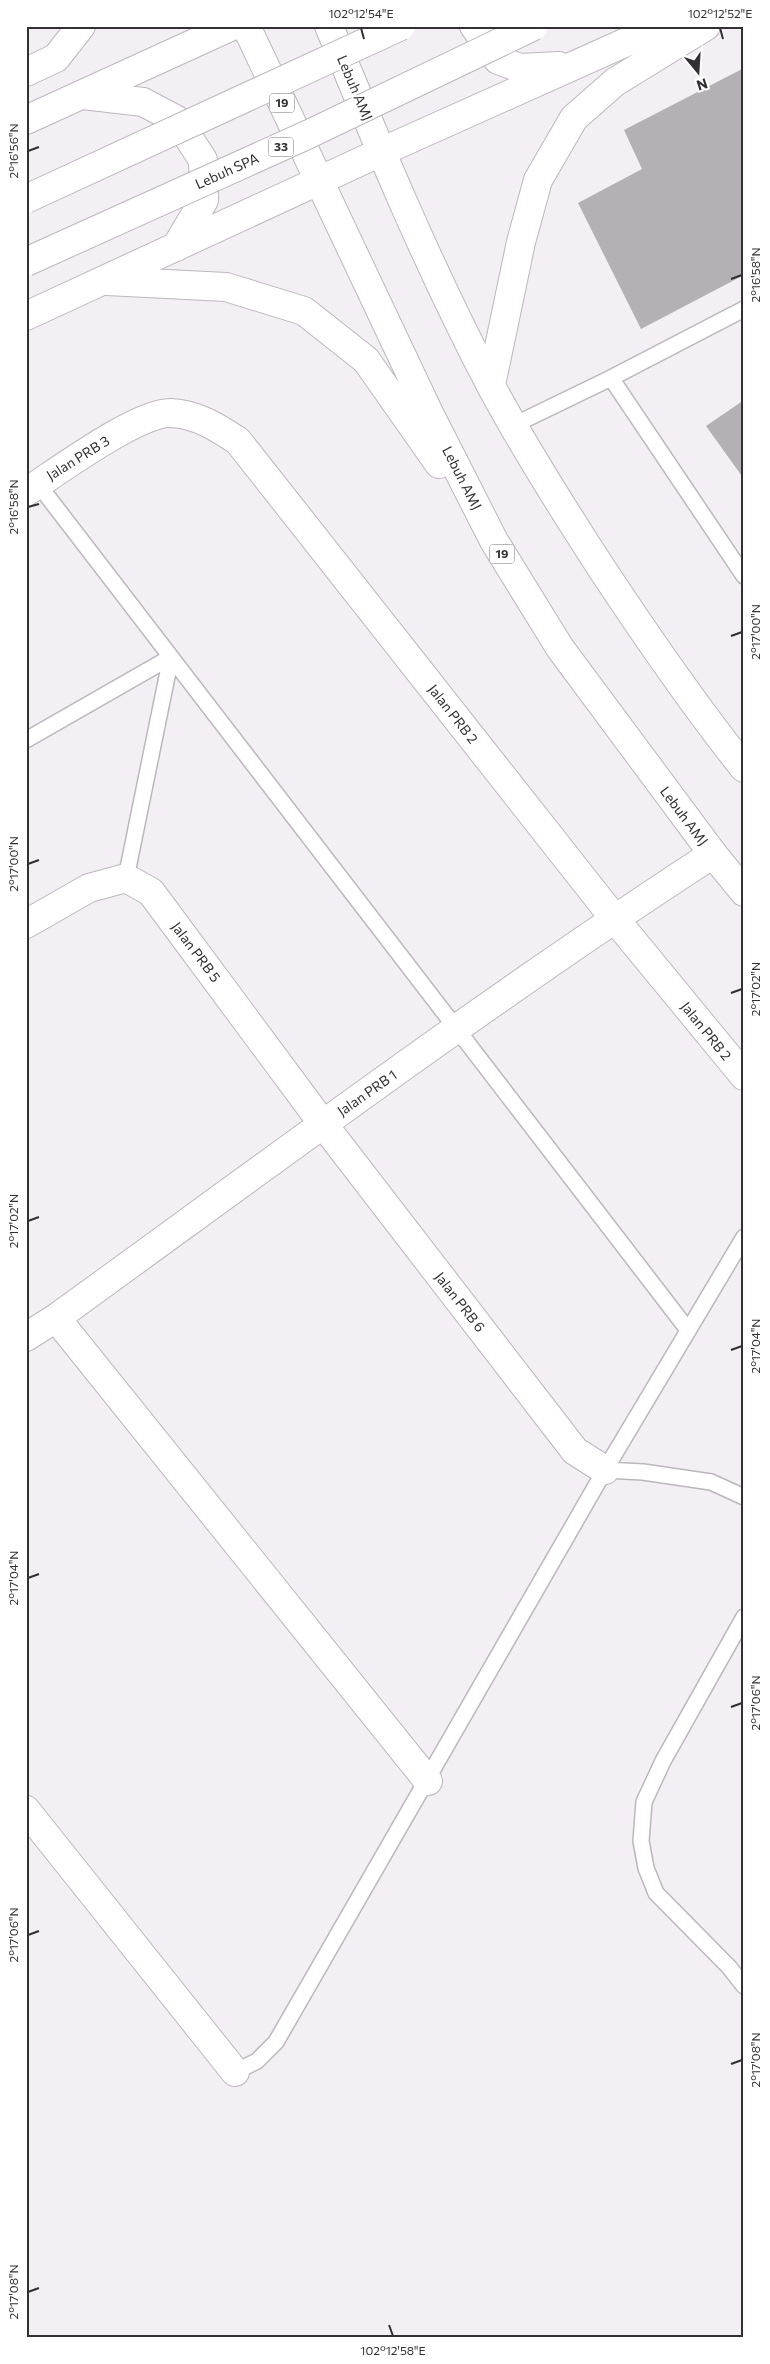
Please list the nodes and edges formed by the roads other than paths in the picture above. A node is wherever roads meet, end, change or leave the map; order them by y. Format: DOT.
graph roads {
  1 [pos="81,26"];
  2 [pos="232,26"];
  3 [pos="246,26"];
  4 [pos="329,26"];
  5 [pos="401,26"];
  6 [pos="474,26"];
  7 [pos="534,26"];
  8 [pos="662,26"];
  9 [pos="706,26"];
  10 [pos="576,65"];
  11 [pos="26,72"];
  12 [pos="83,95"];
  13 [pos="26,120"];
  14 [pos="382,152"];
  15 [pos="319,180"];
  16 [pos="26,199"];
  17 [pos="176,246"];
  18 [pos="26,262"];
  19 [pos="102,281"];
  20 [pos="744,309"];
  21 [pos="26,316"];
  22 [pos="612,378"];
  23 [pos="491,385"];
  24 [pos="130,425"];
  25 [pos="514,425"];
  26 [pos="32,488"];
  27 [pos="494,540"];
  28 [pos="744,576"];
  29 [pos="171,657"];
  30 [pos="26,740"];
  31 [pos="744,768"];
  32 [pos="712,854"];
  33 [pos="126,878"];
  34 [pos="744,892"];
  35 [pos="614,918"];
  36 [pos="26,924"];
  37 [pos="457,1030"];
  38 [pos="744,1076"];
  39 [pos="323,1124"];
  40 [pos="744,1238"];
  41 [pos="56,1318"];
  42 [pos="688,1330"];
  43 [pos="26,1337"];
  44 [pos="605,1470"];
  45 [pos="744,1497"];
  46 [pos="744,1617"];
  47 [pos="428,1781"];
  48 [pos="26,1810"];
  49 [pos="744,1986"];
  50 [pos="235,2072"];
  1 -- 11 [label="main road"];
  2 -- 12 [label="main road"];
  3 -- 15 [label="main road, Lebuh AMJ / 19"];
  4 -- 14 [label="main road, Lebuh AMJ"];
  5 -- 16 [label="main road, bridge"];
  6 -- 10 [label="main road"];
  7 -- 18 [label="main road, Lebuh SPA / 33, bridge"];
  8 -- 10 [label="main road"];
  9 -- 23 [label="main road"];
  10 -- 14 [label="main road"];
  12 -- 13 [label="main road"];
  12 -- 17 [label="main road"];
  14 -- 15 [label="main road"];
  14 -- 23 [label="main road, Lebuh AMJ"];
  15 -- 17 [label="main road"];
  15 -- 27 [label="main road, Lebuh AMJ / 19"];
  17 -- 19 [label="main road"];
  19 -- 21 [label="main road"];
  19 -- 27 [label="main road"];
  20 -- 22 [label="lane"];
  22 -- 25 [label="lane"];
  22 -- 28 [label="lane"];
  23 -- 25 [label="main road, Lebuh AMJ"];
  24 -- 26 [label="main road, Jalan PRB 3"];
  24 -- 35 [label="main road, Jalan PRB 2"];
  25 -- 31 [label="main road, Lebuh AMJ"];
  26 -- 29 [label="lane"];
  27 -- 32 [label="main road, Lebuh AMJ / 19"];
  29 -- 30 [label="lane"];
  29 -- 33 [label="lane"];
  29 -- 37 [label="lane"];
  32 -- 34 [label="main road, Lebuh AMJ / 19"];
  32 -- 35 [label="main road, Jalan PRB 1"];
  33 -- 36 [label="main road"];
  33 -- 39 [label="main road, Jalan PRB 5"];
  35 -- 37 [label="main road, Jalan PRB 1"];
  35 -- 38 [label="main road, Jalan PRB 2"];
  37 -- 39 [label="main road, Jalan PRB 1"];
  37 -- 42 [label="lane"];
  39 -- 41 [label="main road, Jalan PRB 1"];
  39 -- 44 [label="main road, Jalan PRB 6"];
  40 -- 42 [label="lane"];
  41 -- 43 [label="main road, Jalan PRB 1"];
  41 -- 47 [label="main road"];
  42 -- 44 [label="lane"];
  44 -- 45 [label="lane"];
  44 -- 47 [label="lane"];
  46 -- 49 [label="lane"];
  47 -- 50 [label="lane"];
  48 -- 50 [label="main road"];
}
